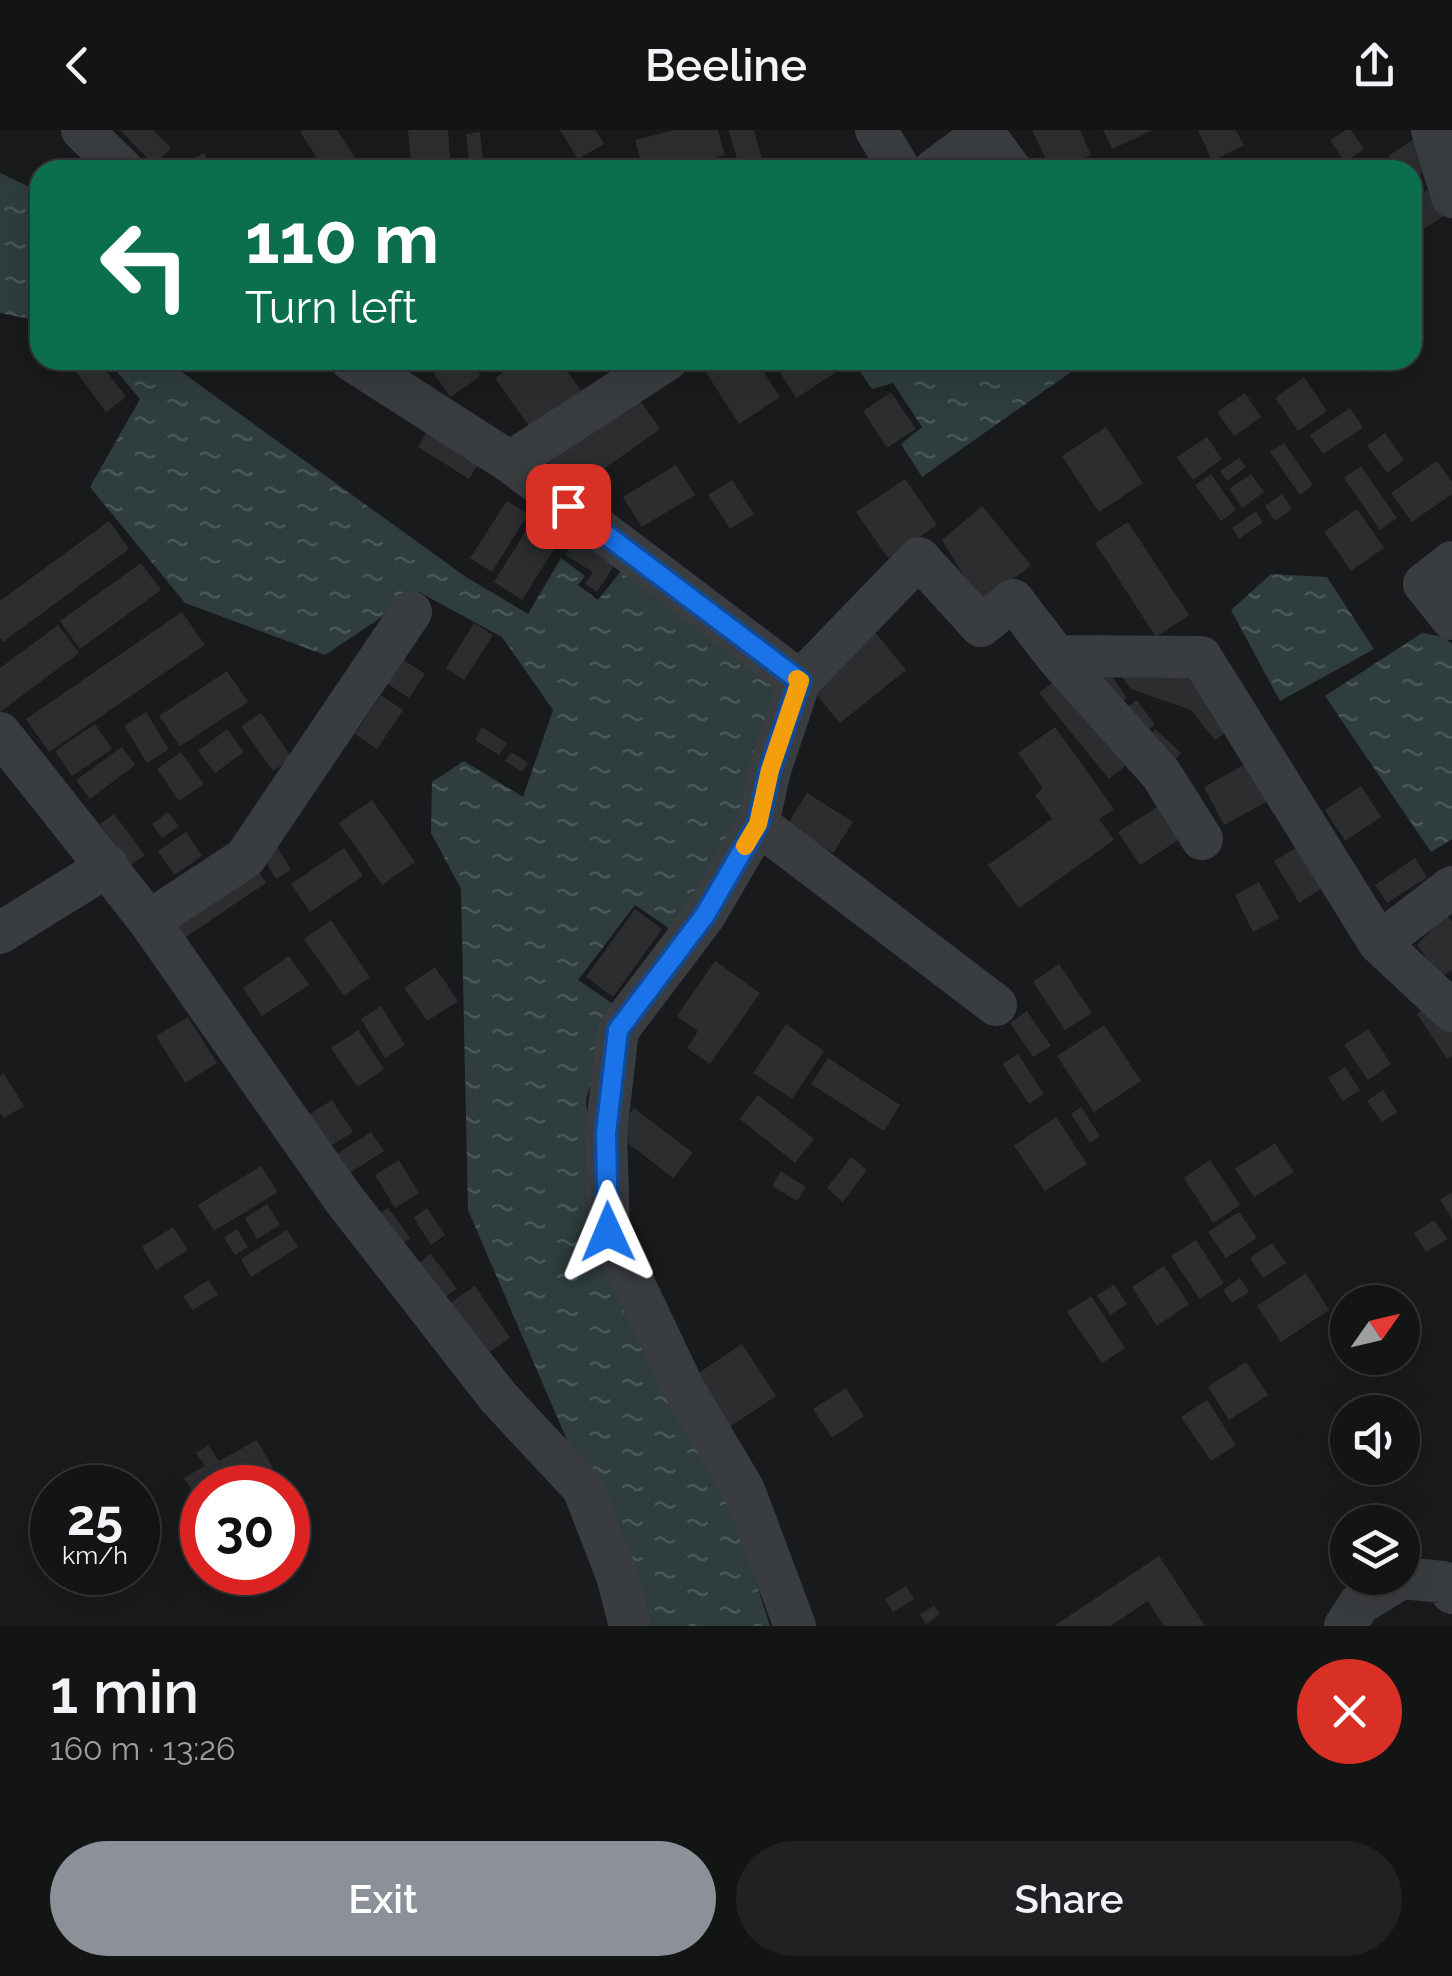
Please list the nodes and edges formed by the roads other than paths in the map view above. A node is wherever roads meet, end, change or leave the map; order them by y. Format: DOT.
graph roads {
  1 [pos="82,130"];
  2 [pos="876,130"];
  3 [pos="1432,130"];
  4 [pos="113,160"];
  5 [pos="894,160"];
  6 [pos="948,160"];
  7 [pos="1004,160"];
  8 [pos="1452,196"];
  9 [pos="367,370"];
  10 [pos="652,370"];
  11 [pos="510,462"];
  12 [pos="1452,562"];
  13 [pos="411,612"];
  14 [pos="1452,620"];
  15 [pos="1056,656"];
  16 [pos="800,681"];
  17 [pos="0,733"];
  18 [pos="758,824"];
  19 [pos="1202,839"];
  20 [pos="108,866"];
  21 [pos="1452,888"];
  22 [pos="149,921"];
  23 [pos="0,933"];
  24 [pos="1378,943"];
  25 [pos="996,1005"];
  26 [pos="1452,1011"];
  27 [pos="1452,1593"];
  28 [pos="630,1626"];
  29 [pos="795,1626"];
  30 [pos="1345,1626"];
  1 -- 4 [label="street"];
  2 -- 5 [label="street"];
  3 -- 8 [label="street"];
  6 -- 7 [label="street"];
  9 -- 11 [label="street"];
  10 -- 11 [label="street"];
  11 -- 16 [label="street"];
  12 -- 14 [label="street"];
  13 -- 22 [label="street"];
  15 -- 16 [label="street"];
  15 -- 19 [label="street"];
  15 -- 24 [label="street"];
  16 -- 18 [label="street"];
  17 -- 20 [label="street"];
  18 -- 25 [label="street"];
  18 -- 29 [label="street"];
  20 -- 22 [label="street"];
  20 -- 23 [label="street"];
  21 -- 24 [label="street"];
  22 -- 28 [label="street"];
  24 -- 26 [label="street"];
  27 -- 30 [label="street"];
}
